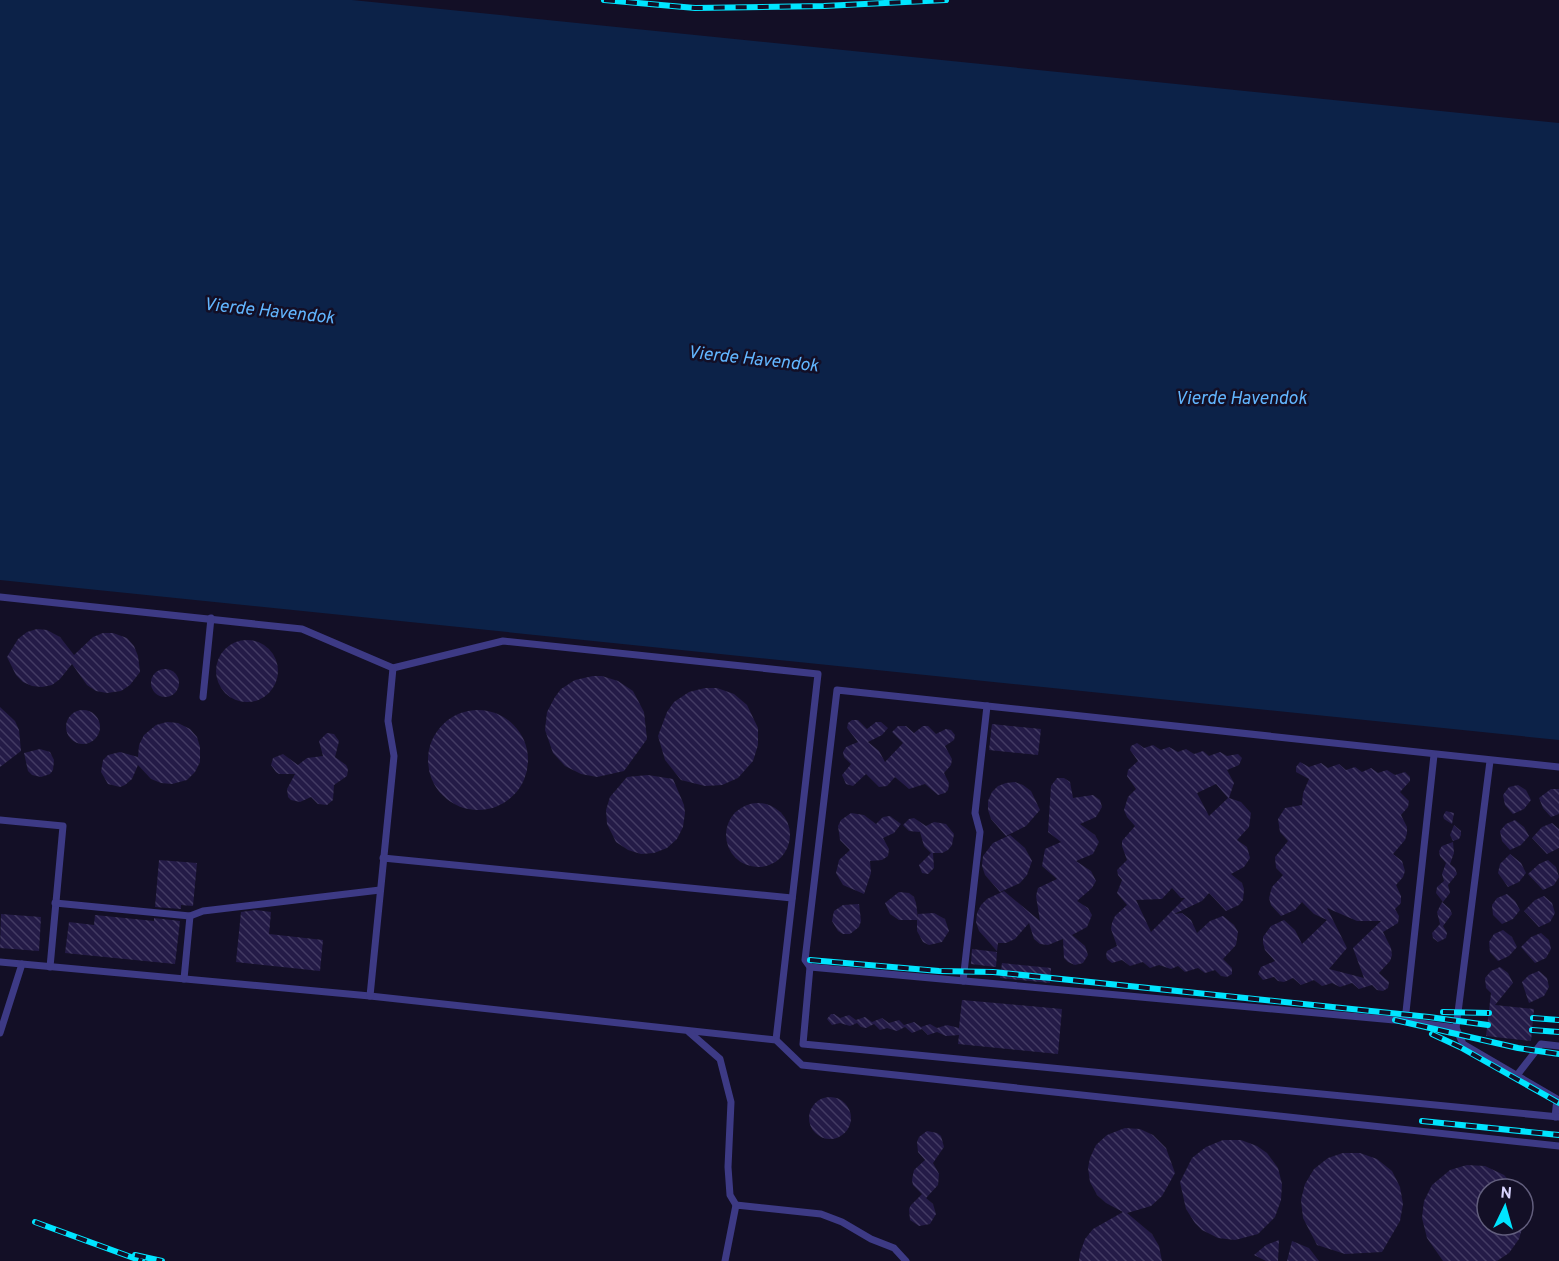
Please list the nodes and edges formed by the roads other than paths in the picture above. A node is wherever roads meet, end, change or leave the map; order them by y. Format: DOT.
graph roads {
  1 [pos="0,597"];
  2 [pos="211,618"];
  3 [pos="393,668"];
  4 [pos="203,697"];
  5 [pos="987,706"];
  6 [pos="1434,755"];
  7 [pos="1490,760"];
  8 [pos="1559,767"];
  9 [pos="0,820"];
  10 [pos="383,858"];
  11 [pos="380,890"];
  12 [pos="792,898"];
  13 [pos="55,903"];
  14 [pos="190,916"];
  15 [pos="0,962"];
  16 [pos="22,964"];
  17 [pos="50,967"];
  18 [pos="810,968"];
  19 [pos="184,979"];
  20 [pos="963,981"];
  21 [pos="370,996"];
  22 [pos="1405,1021"];
  23 [pos="1456,1028"];
  24 [pos="689,1032"];
  25 [pos="0,1033"];
  26 [pos="776,1040"];
  27 [pos="1559,1046"];
  28 [pos="1518,1074"];
  29 [pos="1557,1117"];
  30 [pos="1559,1146"];
  31 [pos="736,1205"];
  32 [pos="725,1261"];
  33 [pos="906,1261"];
  1 -- 2 [label="lane"];
  2 -- 3 [label="lane"];
  2 -- 4 [label="lane"];
  3 -- 10 [label="lane"];
  3 -- 12 [label="lane"];
  5 -- 6 [label="lane"];
  5 -- 18 [label="lane"];
  5 -- 20 [label="lane"];
  6 -- 7 [label="lane"];
  6 -- 22 [label="lane"];
  7 -- 8 [label="lane"];
  7 -- 23 [label="lane"];
  9 -- 13 [label="lane"];
  10 -- 11 [label="lane"];
  10 -- 12 [label="lane"];
  11 -- 14 [label="lane"];
  11 -- 21 [label="lane"];
  12 -- 26 [label="lane"];
  13 -- 14 [label="lane"];
  13 -- 17 [label="lane"];
  14 -- 19 [label="lane"];
  15 -- 16 [label="lane"];
  16 -- 17 [label="lane"];
  16 -- 25 [label="lane"];
  17 -- 19 [label="lane"];
  18 -- 20 [label="lane"];
  18 -- 29 [label="lane"];
  19 -- 21 [label="lane"];
  20 -- 22 [label="lane"];
  21 -- 24 [label="lane"];
  22 -- 23 [label="lane"];
  23 -- 28 [label="lane"];
  24 -- 26 [label="lane"];
  24 -- 31 [label="lane"];
  26 -- 30 [label="lane"];
  27 -- 28 [label="lane"];
  28 -- 29 [label="lane"];
  31 -- 32 [label="lane"];
  31 -- 33 [label="lane"];
}
